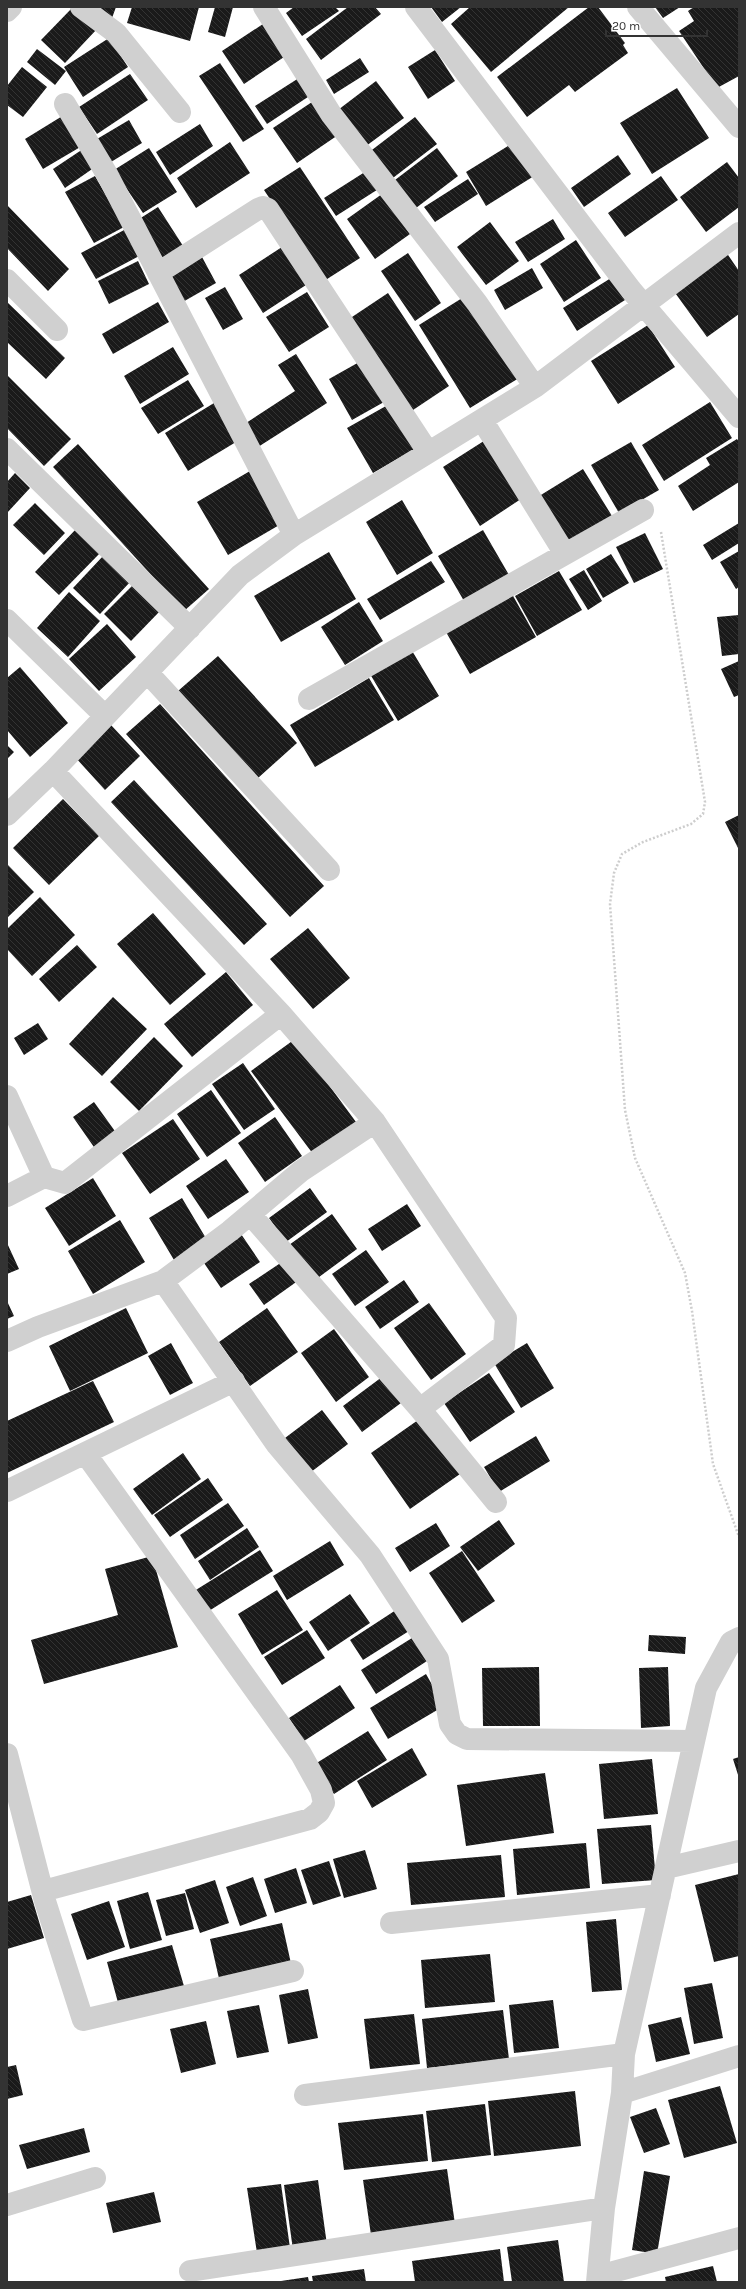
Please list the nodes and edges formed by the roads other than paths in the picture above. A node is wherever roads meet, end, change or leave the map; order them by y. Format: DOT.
graph roads {
  1 [pos="11,7"];
  2 [pos="81,7"];
  3 [pos="264,7"];
  4 [pos="416,7"];
  5 [pos="638,7"];
  6 [pos="7,11"];
  7 [pos="65,104"];
  8 [pos="180,112"];
  9 [pos="739,127"];
  10 [pos="739,233"];
  11 [pos="158,273"];
  12 [pos="7,280"];
  13 [pos="644,306"];
  14 [pos="57,330"];
  15 [pos="535,387"];
  16 [pos="739,417"];
  17 [pos="482,420"];
  18 [pos="7,449"];
  19 [pos="428,452"];
  20 [pos="643,510"];
  21 [pos="294,535"];
  22 [pos="565,554"];
  23 [pos="7,620"];
  24 [pos="190,628"];
  25 [pos="147,672"];
  26 [pos="309,698"];
  27 [pos="105,716"];
  28 [pos="53,771"];
  29 [pos="7,814"];
  30 [pos="329,870"];
  31 [pos="280,1014"];
  32 [pos="7,1096"];
  33 [pos="375,1122"];
  34 [pos="44,1177"];
  35 [pos="7,1196"];
  36 [pos="250,1214"];
  37 [pos="163,1282"];
  38 [pos="7,1342"];
  39 [pos="234,1381"];
  40 [pos="420,1409"];
  41 [pos="85,1453"];
  42 [pos="7,1491"];
  43 [pos="496,1502"];
  44 [pos="739,1638"];
  45 [pos="694,1741"];
  46 [pos="7,1754"];
  47 [pos="739,1851"];
  48 [pos="666,1868"];
  49 [pos="43,1891"];
  50 [pos="660,1894"];
  51 [pos="391,1923"];
  52 [pos="293,1971"];
  53 [pos="624,2054"];
  54 [pos="739,2056"];
  55 [pos="622,2093"];
  56 [pos="305,2095"];
  57 [pos="95,2178"];
  58 [pos="7,2205"];
  59 [pos="604,2208"];
  60 [pos="739,2238"];
  61 [pos="190,2272"];
  62 [pos="597,2279"];
  1 -- 6 [label="street"];
  2 -- 8 [label="street"];
  3 -- 15 [label="street"];
  4 -- 13 [label="street"];
  5 -- 9 [label="street"];
  7 -- 11 [label="street"];
  10 -- 13 [label="street"];
  11 -- 19 [label="street"];
  11 -- 21 [label="street"];
  12 -- 14 [label="street"];
  13 -- 15 [label="street"];
  13 -- 16 [label="street"];
  15 -- 17 [label="street"];
  17 -- 19 [label="street"];
  17 -- 22 [label="street"];
  18 -- 24 [label="street"];
  19 -- 21 [label="street"];
  20 -- 22 [label="street"];
  21 -- 24 [label="street"];
  22 -- 26 [label="street"];
  23 -- 27 [label="street"];
  24 -- 25 [label="street"];
  25 -- 27 [label="street"];
  25 -- 30 [label="street"];
  27 -- 28 [label="street"];
  28 -- 29 [label="street"];
  28 -- 31 [label="street"];
  31 -- 33 [label="street"];
  31 -- 34 [label="street"];
  32 -- 34 [label="street"];
  33 -- 36 [label="street"];
  33 -- 40 [label="street"];
  34 -- 35 [label="street"];
  36 -- 37 [label="street"];
  36 -- 40 [label="street"];
  37 -- 38 [label="street"];
  37 -- 39 [label="street"];
  39 -- 41 [label="street"];
  39 -- 45 [label="street"];
  40 -- 43 [label="street"];
  41 -- 42 [label="street"];
  41 -- 49 [label="street"];
  44 -- 45 [label="street"];
  45 -- 48 [label="street"];
  46 -- 49 [label="street"];
  47 -- 48 [label="street"];
  48 -- 50 [label="street"];
  49 -- 52 [label="street"];
  50 -- 51 [label="street"];
  50 -- 53 [label="street"];
  53 -- 55 [label="street"];
  53 -- 56 [label="street"];
  54 -- 55 [label="street"];
  55 -- 59 [label="street"];
  57 -- 58 [label="street"];
  59 -- 61 [label="street"];
  59 -- 62 [label="street"];
  60 -- 62 [label="street"];
}
